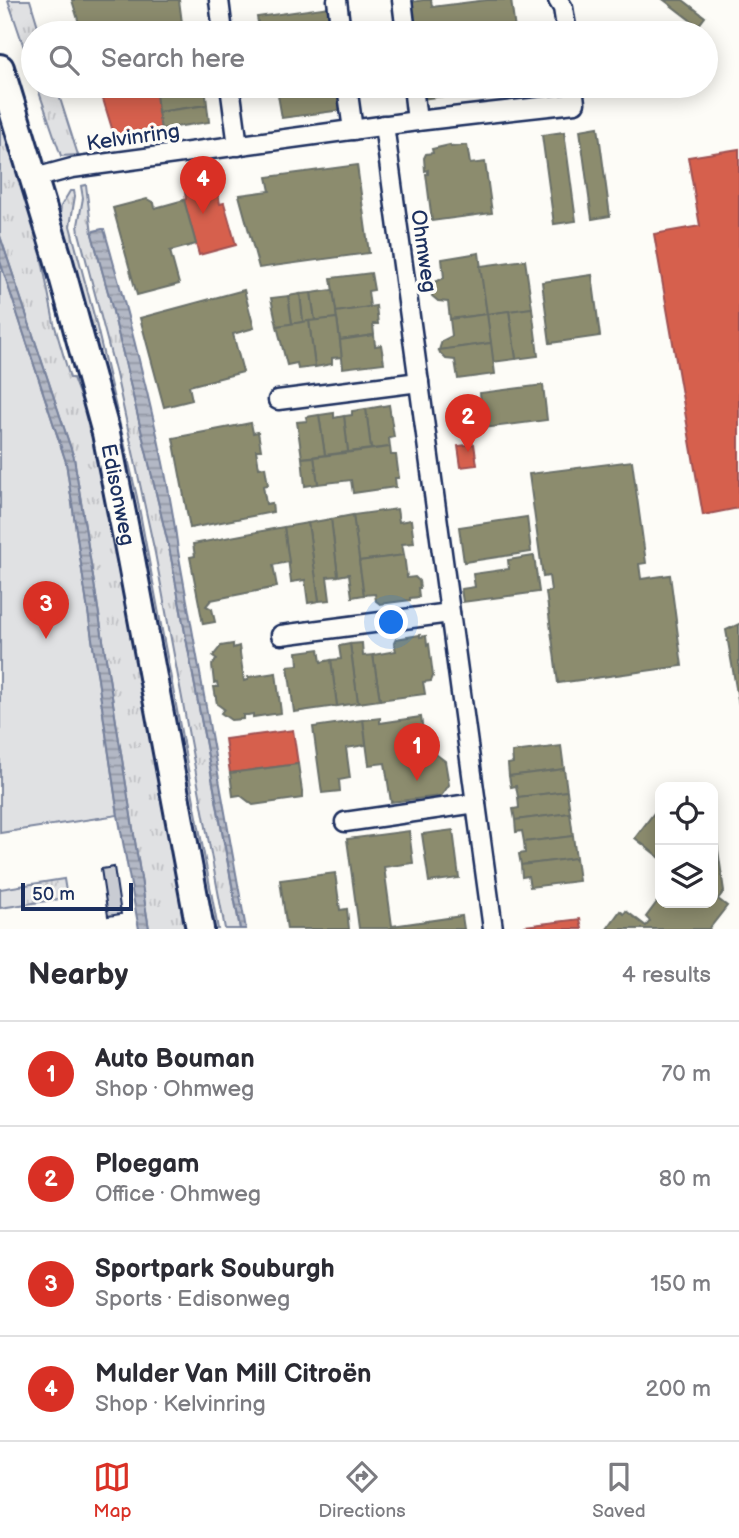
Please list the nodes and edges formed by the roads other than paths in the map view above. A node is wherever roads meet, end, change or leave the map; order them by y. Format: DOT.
graph roads {
  1 [pos="219,0"];
  2 [pos="337,0"];
  3 [pos="402,0"];
  4 [pos="558,0"];
  5 [pos="222,21"];
  6 [pos="340,21"];
  7 [pos="405,21"];
  8 [pos="566,21"];
  9 [pos="0,68"];
  10 [pos="232,98"];
  11 [pos="349,98"];
  12 [pos="414,98"];
  13 [pos="574,98"];
  14 [pos="417,121"];
  15 [pos="384,125"];
  16 [pos="353,130"];
  17 [pos="238,146"];
  18 [pos="35,178"];
  19 [pos="419,382"];
  20 [pos="278,400"];
  21 [pos="450,613"];
  22 [pos="281,635"];
  23 [pos="476,803"];
  24 [pos="345,822"];
  25 [pos="200,929"];
  26 [pos="493,929"];
  1 -- 5 [label="street"];
  2 -- 6 [label="street"];
  3 -- 7 [label="street"];
  4 -- 8 [label="street"];
  9 -- 18 [label="street, Edisonweg"];
  10 -- 17 [label="street"];
  11 -- 16 [label="street"];
  12 -- 14 [label="street"];
  13 -- 14 [label="street, Kelvinring"];
  14 -- 15 [label="street, Kelvinring"];
  15 -- 16 [label="street, Kelvinring"];
  15 -- 19 [label="street, Ohmweg"];
  16 -- 17 [label="street, Kelvinring"];
  17 -- 18 [label="street, Kelvinring"];
  18 -- 25 [label="street, Edisonweg"];
  19 -- 20 [label="street"];
  19 -- 21 [label="street, Ohmweg"];
  21 -- 22 [label="street"];
  21 -- 23 [label="street, Ohmweg"];
  23 -- 24 [label="street"];
  23 -- 26 [label="street, Ohmweg"];
}
